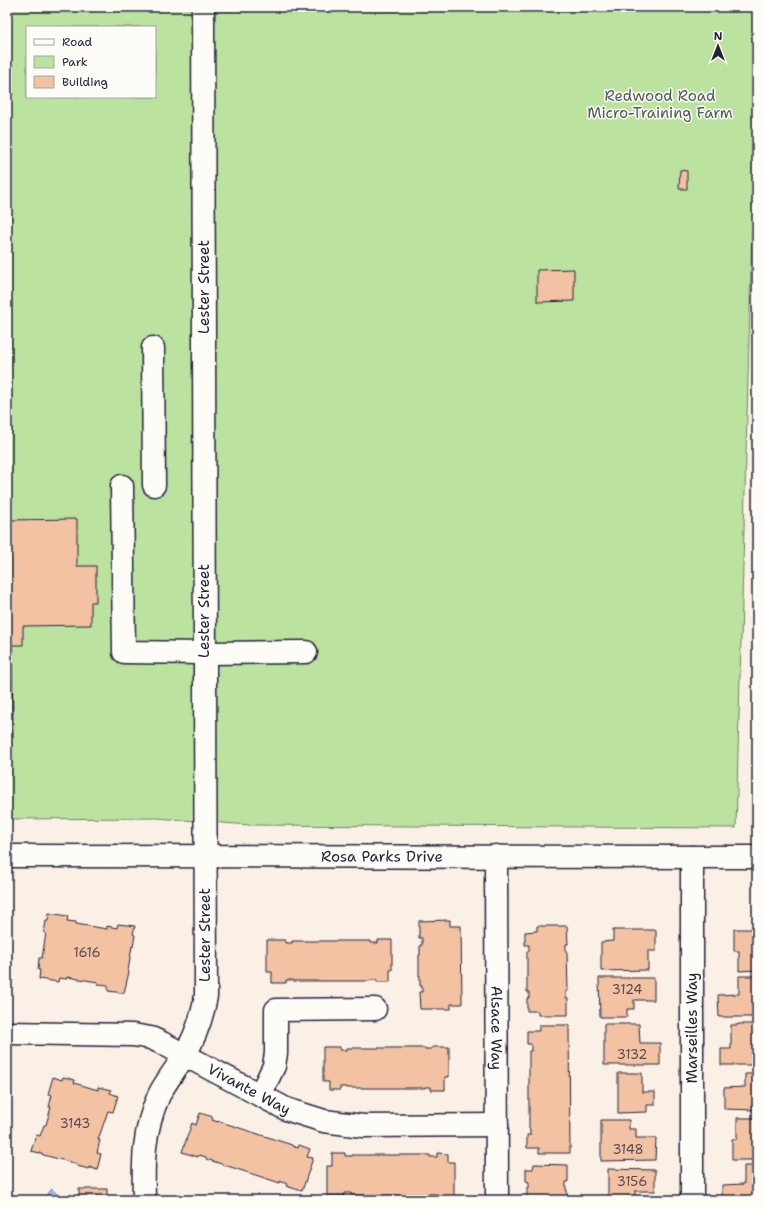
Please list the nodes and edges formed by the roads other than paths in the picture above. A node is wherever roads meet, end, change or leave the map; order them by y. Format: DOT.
graph roads {
  1 [pos="203,7"];
  2 [pos="153,348"];
  3 [pos="154,485"];
  4 [pos="122,486"];
  5 [pos="306,652"];
  6 [pos="204,653"];
  7 [pos="7,856"];
  8 [pos="205,856"];
  9 [pos="496,856"];
  10 [pos="692,857"];
  11 [pos="757,857"];
  12 [pos="375,1009"];
  13 [pos="7,1033"];
  14 [pos="184,1055"];
  15 [pos="260,1095"];
  16 [pos="497,1125"];
  17 [pos="144,1200"];
  18 [pos="497,1200"];
  19 [pos="692,1200"];
  1 -- 6 [label="street, Lester Street"];
  2 -- 3 [label="street"];
  4 -- 6 [label="street"];
  5 -- 6 [label="street"];
  6 -- 8 [label="street, Lester Street"];
  7 -- 8 [label="street, Rosa Parks Drive"];
  8 -- 9 [label="street, Rosa Parks Drive"];
  8 -- 14 [label="street, Lester Street"];
  9 -- 10 [label="street, Rosa Parks Drive"];
  9 -- 16 [label="street, Alsace Way"];
  10 -- 11 [label="street, Rosa Parks Drive"];
  10 -- 19 [label="street, Marseilles Way"];
  12 -- 15 [label="street"];
  13 -- 14 [label="street, Vivante Way"];
  14 -- 15 [label="street, Vivante Way"];
  14 -- 17 [label="street, Lester Street"];
  15 -- 16 [label="street, Vivante Way"];
  16 -- 18 [label="street, Alsace Way"];
}
